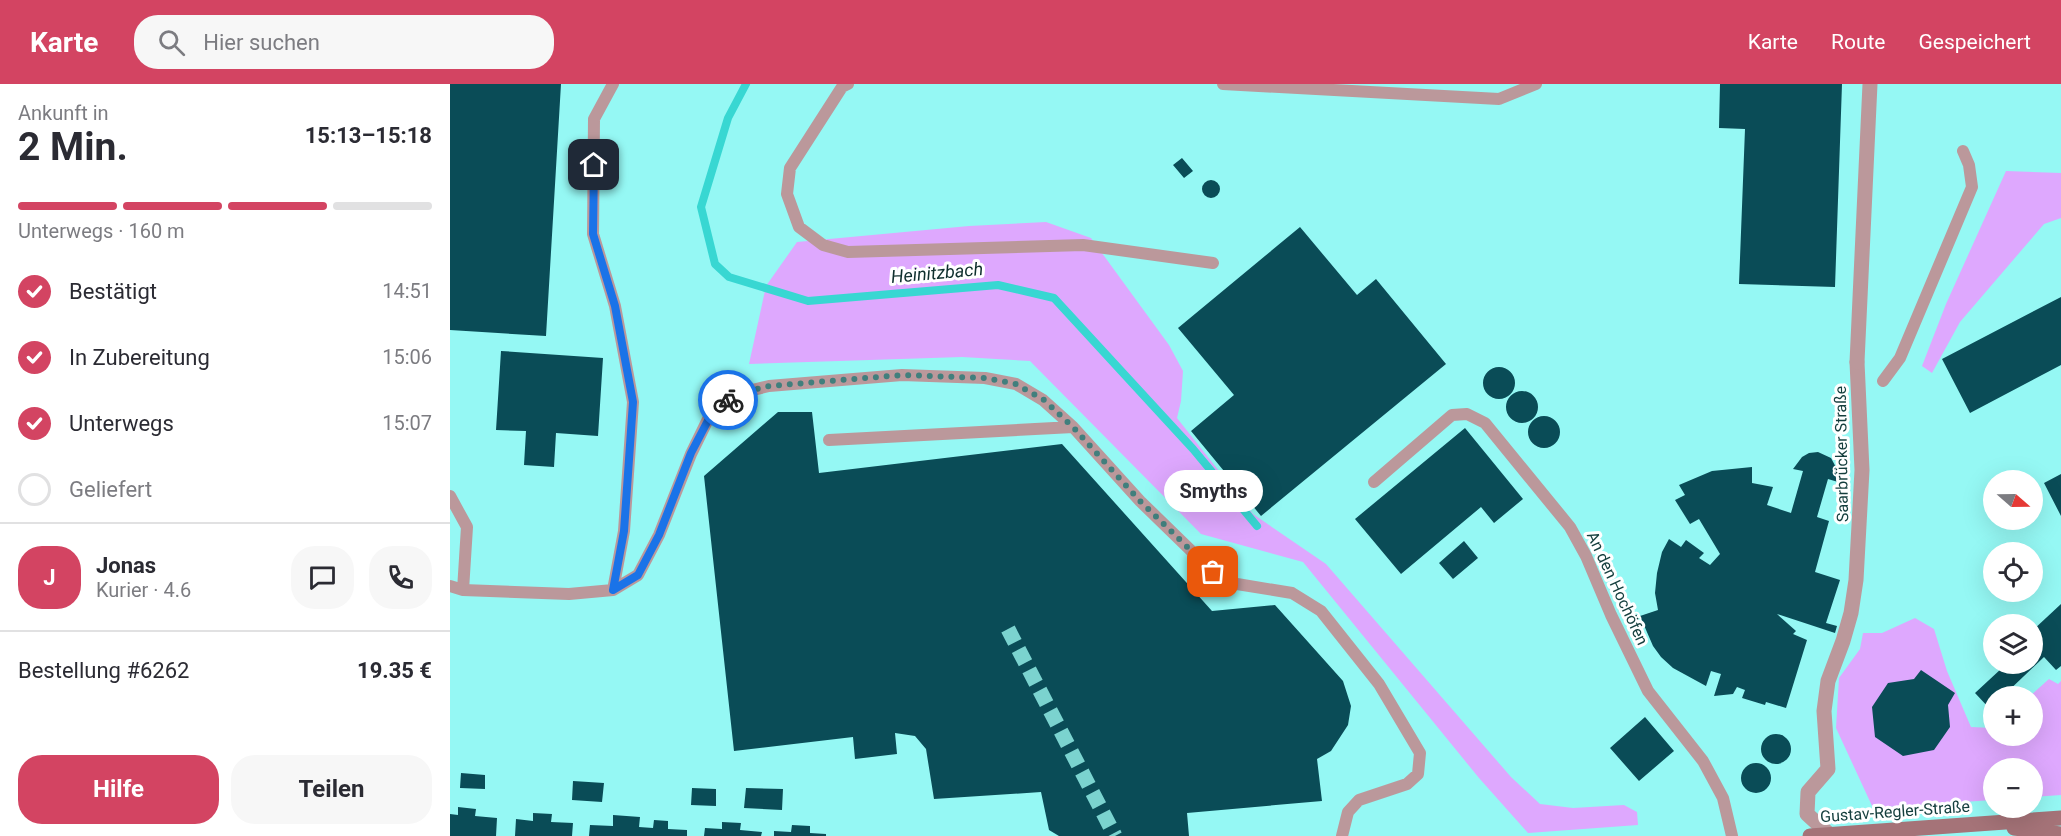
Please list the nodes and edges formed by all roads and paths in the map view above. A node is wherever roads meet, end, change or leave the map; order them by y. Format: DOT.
graph roads {
  1 [pos="613,84"];
  2 [pos="848,84"];
  3 [pos="1223,84"];
  4 [pos="1536,84"];
  5 [pos="1870,84"];
  6 [pos="1963,151"];
  7 [pos="1213,263"];
  8 [pos="1883,381"];
  9 [pos="1073,427"];
  10 [pos="829,440"];
  11 [pos="1374,482"];
  12 [pos="450,496"];
  13 [pos="450,586"];
  14 [pos="463,590"];
  15 [pos="613,590"];
  16 [pos="2059,819"];
  17 [pos="1969,824"];
  18 [pos="2061,834"];
  19 [pos="1342,836"];
  20 [pos="1732,836"];
  21 [pos="1810,836"];
  22 [pos="1831,836"];
  1 -- 15 [label="lane"];
  2 -- 7 [label="lane"];
  3 -- 4 [label="lane"];
  5 -- 22 [label="street, Saarbrücker Straße"];
  6 -- 8 [label="lane"];
  9 -- 10 [label="lane"];
  9 -- 15 [label="lane"];
  9 -- 19 [label="lane"];
  11 -- 20 [label="lane, An den Hochöfen"];
  12 -- 14 [label="lane"];
  13 -- 14 [label="lane"];
  14 -- 15 [label="lane"];
  16 -- 17 [label="main road, Gustav-Regler-Straße"];
  17 -- 18 [label="main road"];
  17 -- 22 [label="main road, Gustav-Regler-Straße"];
  21 -- 22 [label="main road, Gustav-Regler-Straße"];
}
